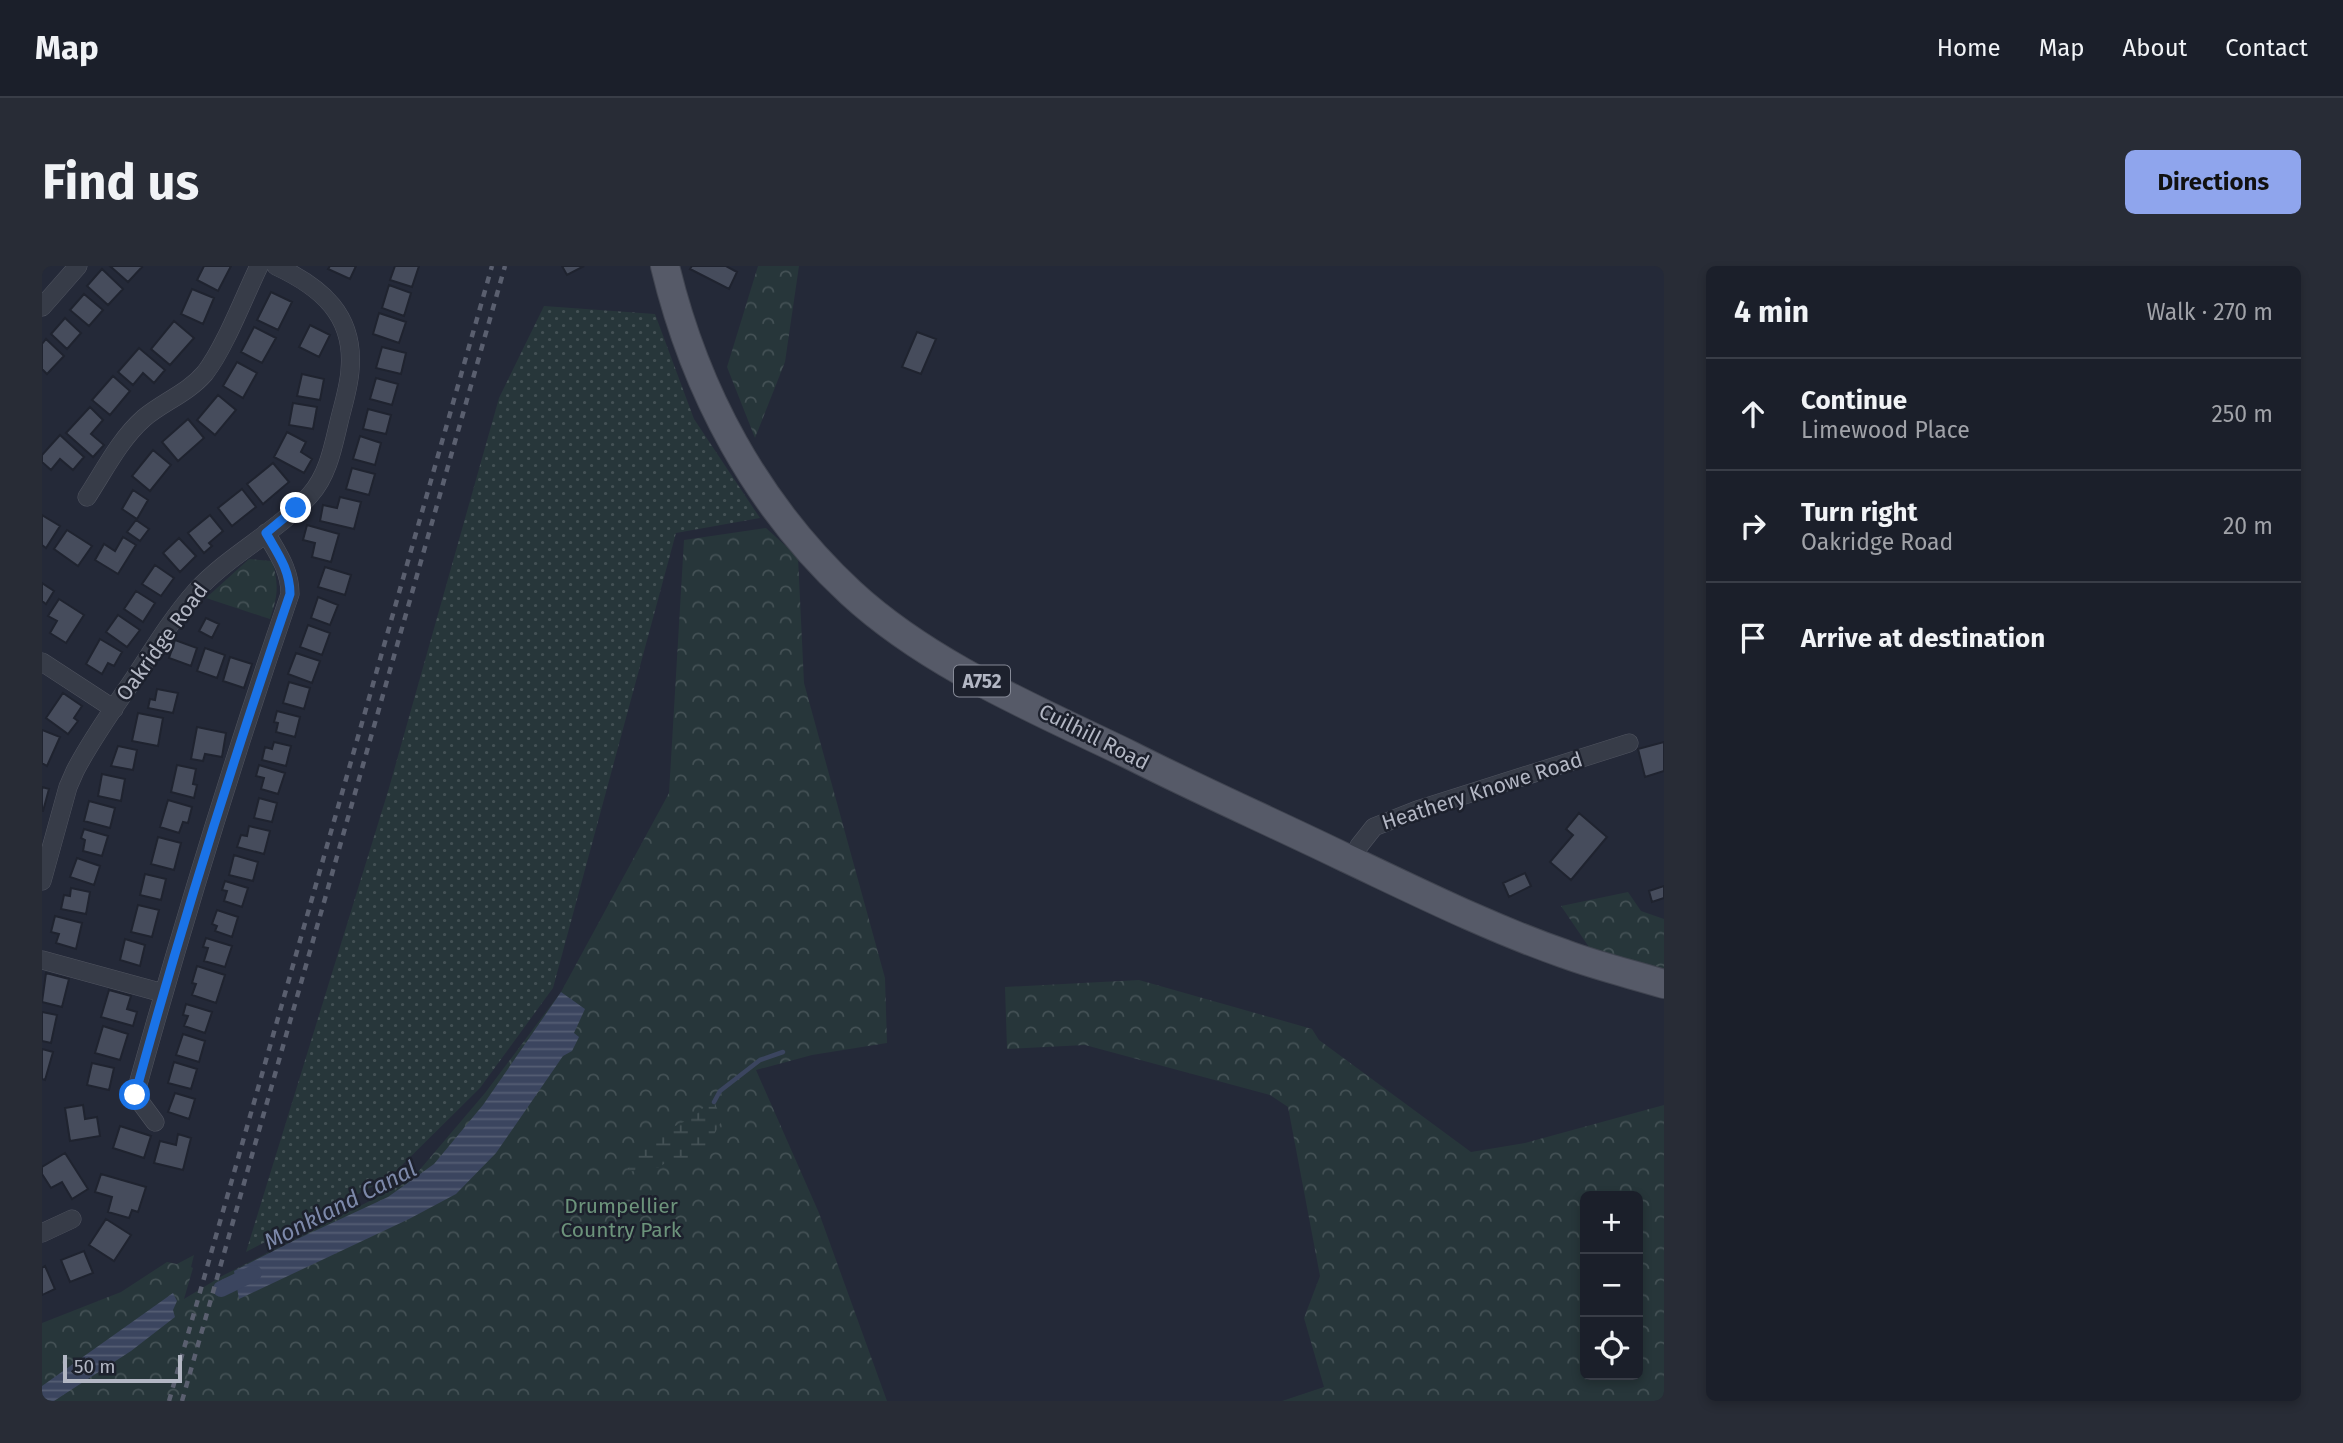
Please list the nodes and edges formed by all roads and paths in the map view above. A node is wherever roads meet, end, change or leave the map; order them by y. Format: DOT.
graph roads {
  1 [pos="78,266"];
  2 [pos="259,266"];
  3 [pos="276,266"];
  4 [pos="665,266"];
  5 [pos="42,307"];
  6 [pos="87,497"];
  7 [pos="266,533"];
  8 [pos="42,662"];
  9 [pos="114,709"];
  10 [pos="1629,743"];
  11 [pos="46,848"];
  12 [pos="1352,860"];
  13 [pos="42,881"];
  14 [pos="42,961"];
  15 [pos="1664,984"];
  16 [pos="163,993"];
  17 [pos="155,1122"];
  18 [pos="72,1219"];
  19 [pos="42,1233"];
  1 -- 5 [label="street"];
  2 -- 6 [label="street"];
  3 -- 7 [label="street, Oakridge Road"];
  4 -- 12 [label="main road, Cuilhill Road / A752"];
  7 -- 9 [label="street, Oakridge Road"];
  7 -- 16 [label="street"];
  8 -- 9 [label="street"];
  9 -- 11 [label="street, Oakridge Road"];
  10 -- 12 [label="street, Heathery Knowe Road"];
  11 -- 13 [label="street, Oakridge Road"];
  12 -- 15 [label="main road, Cuilhill Road / A752"];
  14 -- 16 [label="street"];
  16 -- 17 [label="street"];
  18 -- 19 [label="street"];
}
